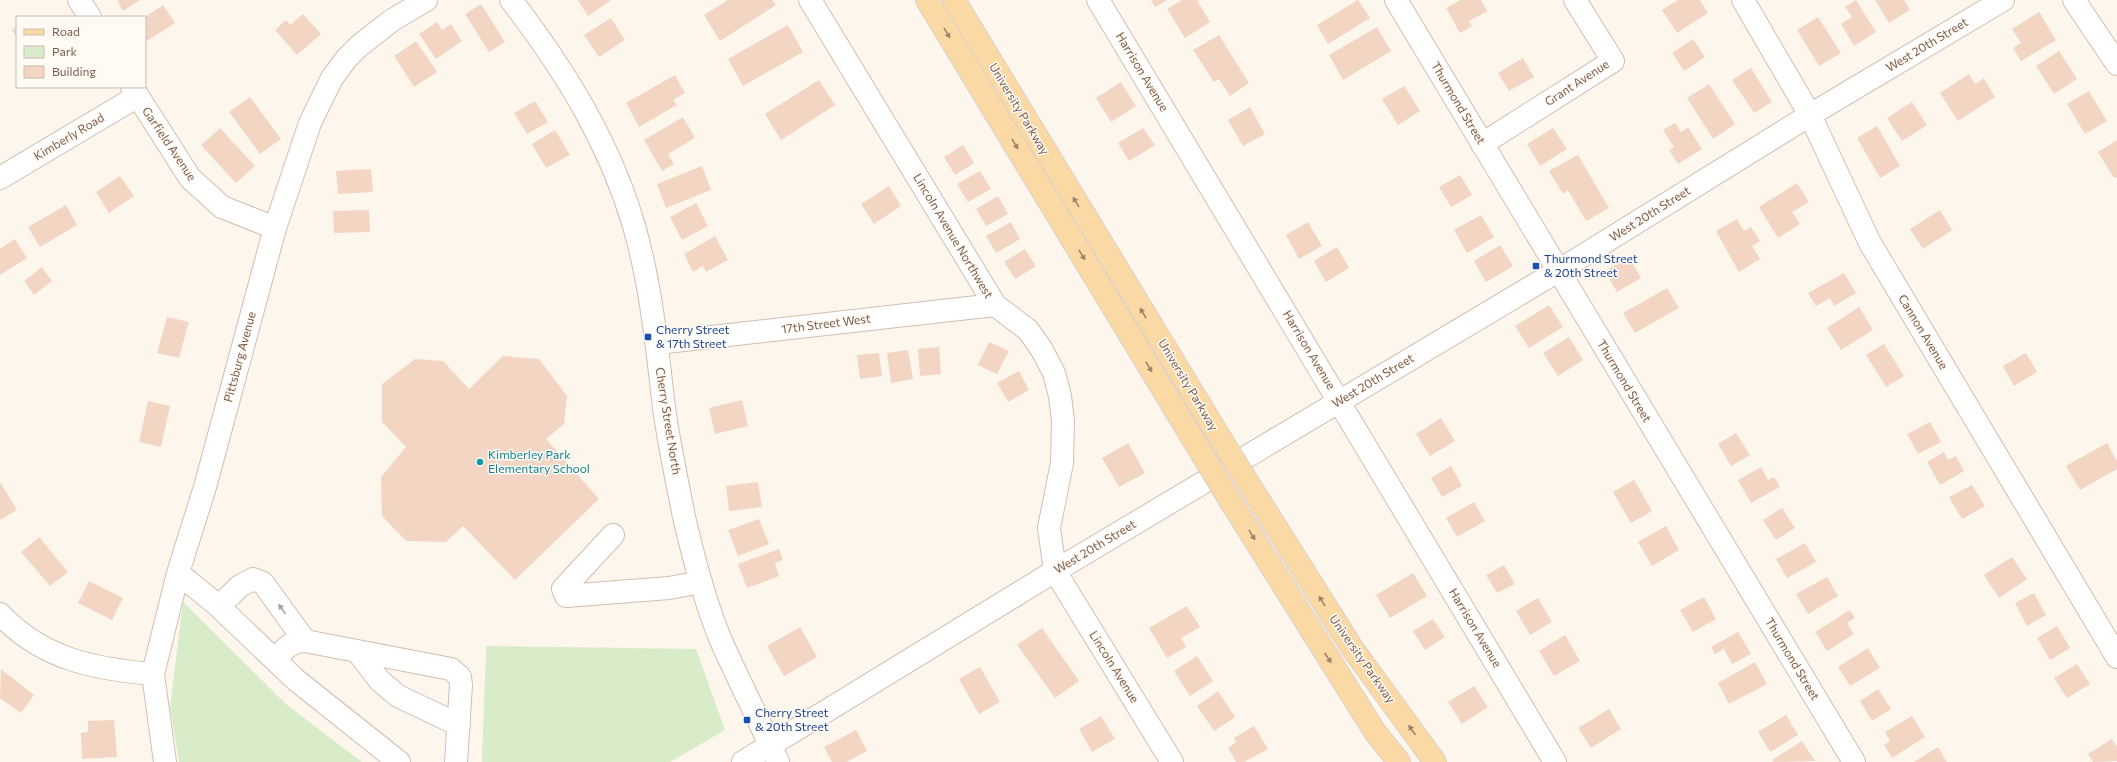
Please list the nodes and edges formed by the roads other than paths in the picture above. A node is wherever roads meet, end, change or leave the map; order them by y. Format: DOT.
graph roads {
  1 [pos="79,0"];
  2 [pos="426,0"];
  3 [pos="810,0"];
  4 [pos="927,0"];
  5 [pos="954,0"];
  6 [pos="1098,0"];
  7 [pos="1396,0"];
  8 [pos="1575,0"];
  9 [pos="1743,0"];
  10 [pos="2002,0"];
  11 [pos="2074,0"];
  12 [pos="515,1"];
  13 [pos="89,16"];
  14 [pos="2117,64"];
  15 [pos="135,92"];
  16 [pos="1810,115"];
  17 [pos="1482,144"];
  18 [pos="0,178"];
  19 [pos="275,228"];
  20 [pos="1558,271"];
  21 [pos="995,305"];
  22 [pos="658,343"];
  23 [pos="1339,401"];
  24 [pos="613,535"];
  25 [pos="1055,571"];
  26 [pos="178,573"];
  27 [pos="701,582"];
  28 [pos="219,606"];
  29 [pos="0,614"];
  30 [pos="305,641"];
  31 [pos="357,651"];
  32 [pos="2117,657"];
  33 [pos="275,660"];
  34 [pos="153,674"];
  35 [pos="459,725"];
  36 [pos="774,754"];
  37 [pos="165,762"];
  38 [pos="399,762"];
  39 [pos="456,762"];
  40 [pos="743,762"];
  41 [pos="1172,762"];
  42 [pos="1399,762"];
  43 [pos="1435,762"];
  44 [pos="1555,762"];
  45 [pos="1854,762"];
  1 -- 13 [label="street"];
  2 -- 19 [label="street, Pittsburg Avenue"];
  3 -- 21 [label="street, Lincoln Avenue Northwest"];
  4 -- 42 [label="main road, University Parkway, one-way, bridge"];
  43 -- 5 [label="main road, University Parkway, one-way, bridge"];
  6 -- 23 [label="street, Harrison Avenue"];
  7 -- 17 [label="street, Thurmond Street"];
  8 -- 17 [label="street, Grant Avenue"];
  9 -- 16 [label="street, Cannon Avenue"];
  10 -- 16 [label="street, West 20th Street"];
  11 -- 14 [label="street"];
  12 -- 22 [label="street, Cherry Street North"];
  15 -- 18 [label="street, Kimberly Road"];
  15 -- 19 [label="street, Garfield Avenue"];
  16 -- 20 [label="street, West 20th Street"];
  16 -- 32 [label="street, Cannon Avenue"];
  17 -- 20 [label="street, Thurmond Street"];
  19 -- 26 [label="street, Pittsburg Avenue"];
  20 -- 23 [label="street, West 20th Street"];
  20 -- 45 [label="street, Thurmond Street"];
  21 -- 22 [label="street, 17th Street West"];
  21 -- 25 [label="street, Lincoln Avenue Northwest"];
  22 -- 27 [label="street, Cherry Street North"];
  23 -- 25 [label="street, West 20th Street"];
  23 -- 44 [label="street, Harrison Avenue"];
  24 -- 27 [label="street"];
  25 -- 36 [label="street, West 20th Street"];
  25 -- 41 [label="street, Lincoln Avenue"];
  26 -- 28 [label="street"];
  26 -- 34 [label="street, Pittsburg Avenue"];
  27 -- 36 [label="street, Cherry Street North"];
  30 -- 28 [label="street, one-way"];
  28 -- 33 [label="street"];
  29 -- 34 [label="street"];
  30 -- 31 [label="street"];
  30 -- 33 [label="street"];
  31 -- 35 [label="street"];
  31 -- 35 [label="street"];
  33 -- 38 [label="street"];
  34 -- 37 [label="street, Pittsburg Avenue"];
  35 -- 39 [label="street"];
  36 -- 40 [label="street, West 20th Street"];
}
